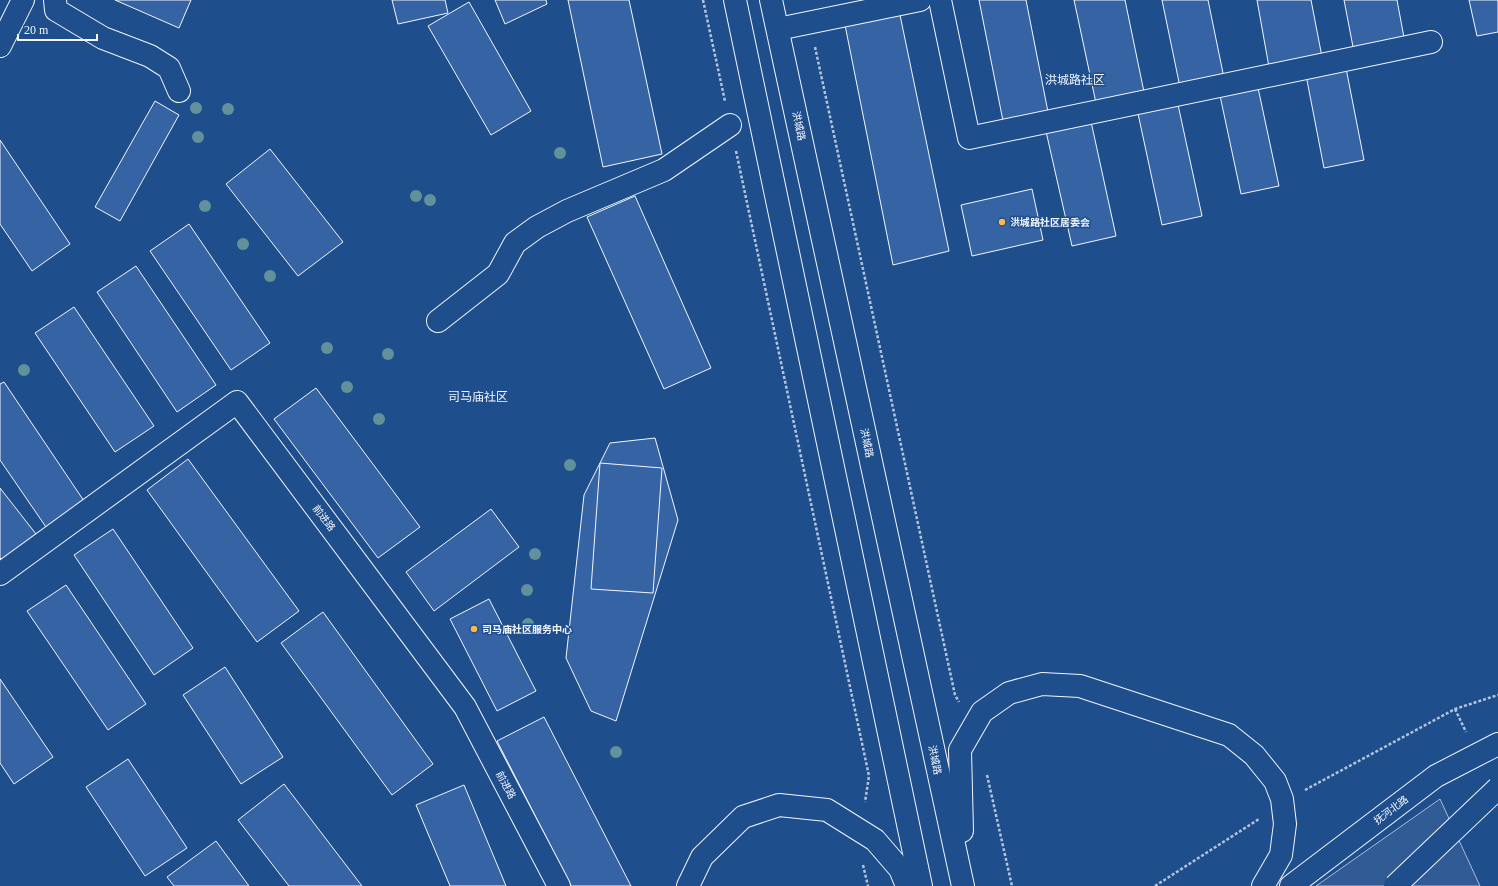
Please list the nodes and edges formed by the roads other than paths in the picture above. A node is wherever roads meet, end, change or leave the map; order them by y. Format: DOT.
graph roads {
  1 [pos="23,0"];
  2 [pos="55,0"];
  3 [pos="735,0"];
  4 [pos="772,0"];
  5 [pos="920,0"];
  6 [pos="940,0"];
  7 [pos="778,29"];
  8 [pos="1431,42"];
  9 [pos="0,46"];
  10 [pos="179,91"];
  11 [pos="730,125"];
  12 [pos="438,321"];
  13 [pos="0,574"];
  14 [pos="1498,744"];
  15 [pos="1498,788"];
  16 [pos="559,886"];
  17 [pos="688,886"];
  18 [pos="908,886"];
  19 [pos="921,886"];
  20 [pos="963,886"];
  21 [pos="968,886"];
  22 [pos="1263,886"];
  23 [pos="1291,886"];
  24 [pos="1395,886"];
  1 -- 9 [label="main road"];
  2 -- 10 [label="main road"];
  3 -- 19 [label="main road"];
  4 -- 7 [label="main road, 洪城路"];
  5 -- 7 [label="main road"];
  6 -- 8 [label="main road"];
  7 -- 20 [label="main road, 洪城路"];
  11 -- 12 [label="main road"];
  13 -- 16 [label="main road, 前进路"];
  14 -- 23 [label="main road, 抚河北路"];
  15 -- 24 [label="main road, bridge"];
  17 -- 18 [label="main road"];
  21 -- 22 [label="main road"];
}
